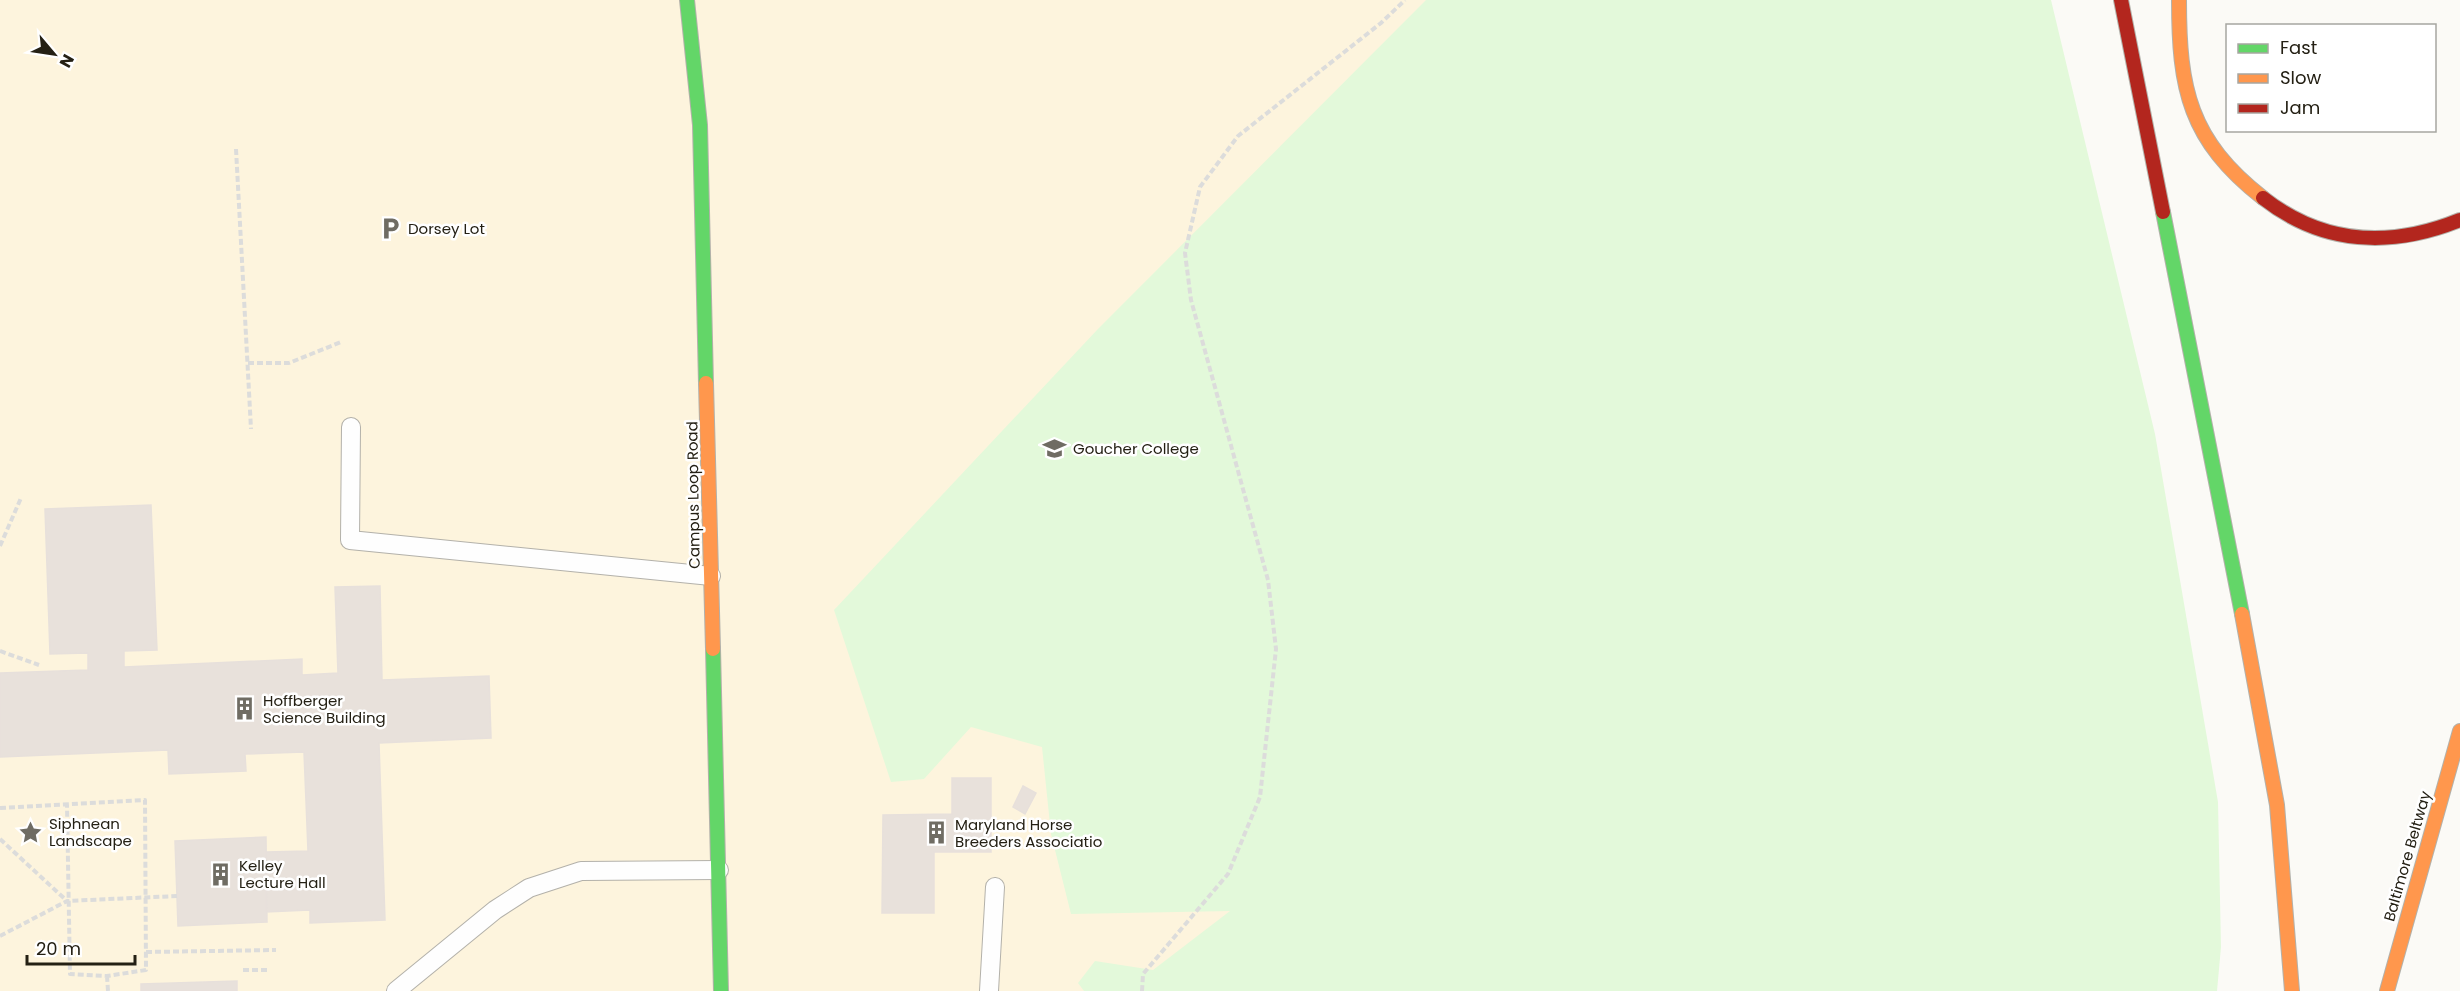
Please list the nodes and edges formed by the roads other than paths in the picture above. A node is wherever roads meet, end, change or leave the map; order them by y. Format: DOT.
graph roads {
  1 [pos="687,0"];
  2 [pos="2121,0"];
  3 [pos="2179,0"];
  4 [pos="2460,220"];
  5 [pos="351,427"];
  6 [pos="711,576"];
  7 [pos="2460,731"];
  8 [pos="719,870"];
  9 [pos="995,887"];
  10 [pos="396,991"];
  11 [pos="721,991"];
  12 [pos="989,991"];
  13 [pos="2292,991"];
  14 [pos="2387,991"];
  1 -- 6 [label="main road, Campus Loop Road"];
  2 -- 13 [label="main road"];
  3 -- 4 [label="main road"];
  5 -- 6 [label="lane"];
  6 -- 8 [label="main road, Campus Loop Road"];
  7 -- 14 [label="main road, Baltimore Beltway"];
  8 -- 10 [label="lane"];
  8 -- 11 [label="main road, Campus Loop Road"];
  9 -- 12 [label="lane"];
}
